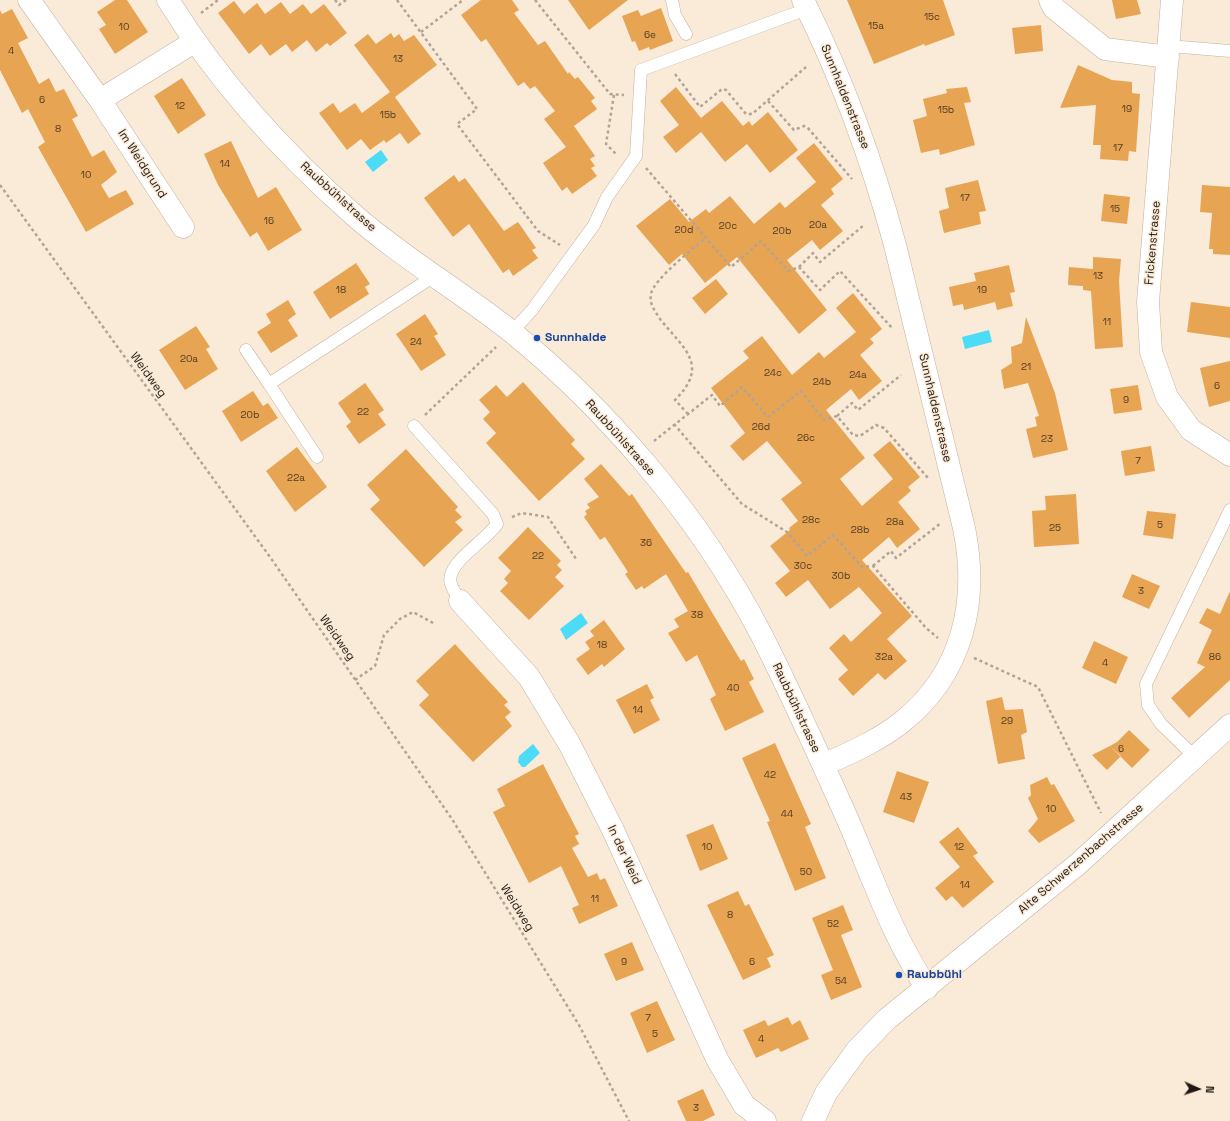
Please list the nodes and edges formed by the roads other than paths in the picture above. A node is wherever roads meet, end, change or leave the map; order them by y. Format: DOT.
graph roads {
  1 [pos="29,0"];
  2 [pos="168,0"];
  3 [pos="672,0"];
  4 [pos="1050,0"];
  5 [pos="1172,0"];
  6 [pos="805,5"];
  7 [pos="686,34"];
  8 [pos="194,42"];
  9 [pos="1168,51"];
  10 [pos="1230,51"];
  11 [pos="100,100"];
  12 [pos="183,227"];
  13 [pos="434,276"];
  14 [pos="507,337"];
  15 [pos="246,350"];
  16 [pos="269,384"];
  17 [pos="414,426"];
  18 [pos="1230,455"];
  19 [pos="317,457"];
  20 [pos="1230,510"];
  21 [pos="460,601"];
  22 [pos="1230,725"];
  23 [pos="1196,758"];
  24 [pos="822,765"];
  25 [pos="927,988"];
  26 [pos="765,1121"];
  27 [pos="812,1121"];
  1 -- 11 [label="street, Im Weidgrund"];
  2 -- 8 [label="street, Raubbühlstrasse"];
  3 -- 7 [label="lane"];
  4 -- 9 [label="street"];
  5 -- 9 [label="street, Frickenstrasse"];
  6 -- 14 [label="lane"];
  6 -- 24 [label="street, Sunnhaldenstrasse"];
  8 -- 11 [label="street"];
  8 -- 13 [label="street, Raubbühlstrasse"];
  9 -- 10 [label="lane"];
  9 -- 18 [label="street, Frickenstrasse"];
  11 -- 12 [label="street, Im Weidgrund"];
  13 -- 14 [label="street, Raubbühlstrasse"];
  13 -- 16 [label="lane"];
  14 -- 24 [label="street, Raubbühlstrasse"];
  15 -- 16 [label="lane"];
  16 -- 19 [label="lane"];
  17 -- 21 [label="lane"];
  20 -- 23 [label="lane"];
  21 -- 26 [label="street, In der Weid"];
  22 -- 23 [label="street, Alte Schwerzenbachstrasse"];
  23 -- 25 [label="street, Alte Schwerzenbachstrasse"];
  24 -- 25 [label="street, Raubbühlstrasse"];
  25 -- 27 [label="street"];
}
